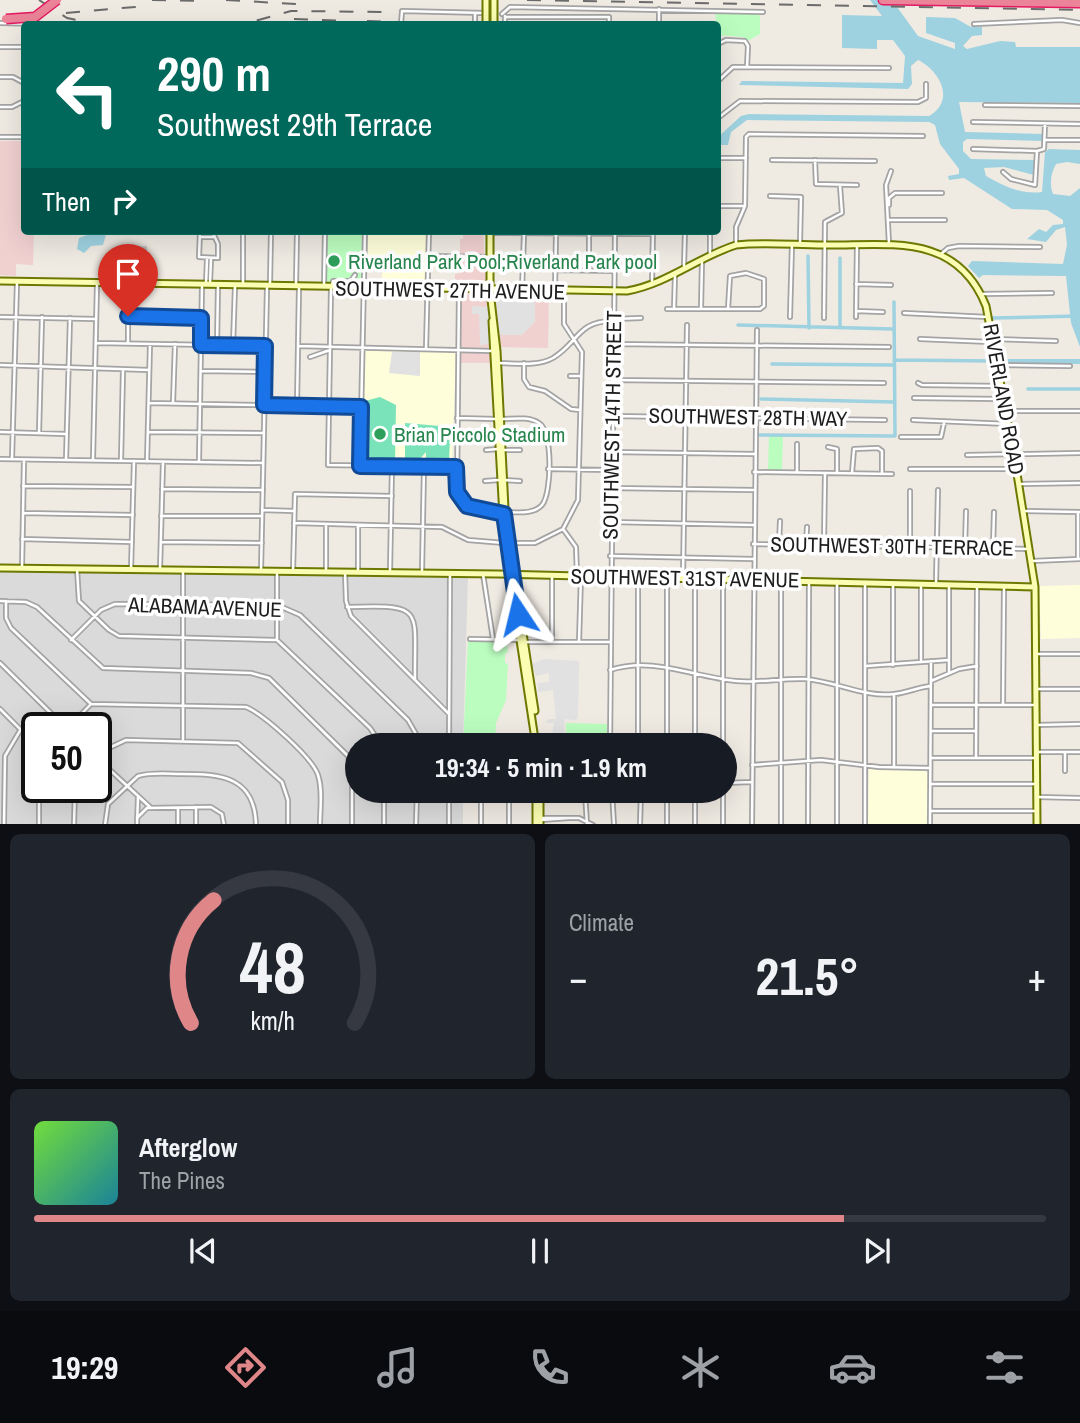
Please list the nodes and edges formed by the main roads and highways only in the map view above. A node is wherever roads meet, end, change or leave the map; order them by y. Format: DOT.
graph roads {
  1 [pos="55,0"];
  2 [pos="883,0"];
  3 [pos="970,2"];
  4 [pos="1080,3"];
  5 [pos="2,18"];
  1 -- 5 [label="highway, bridge"];
  2 -- 3 [label="highway"];
  3 -- 4 [label="highway"];
}
